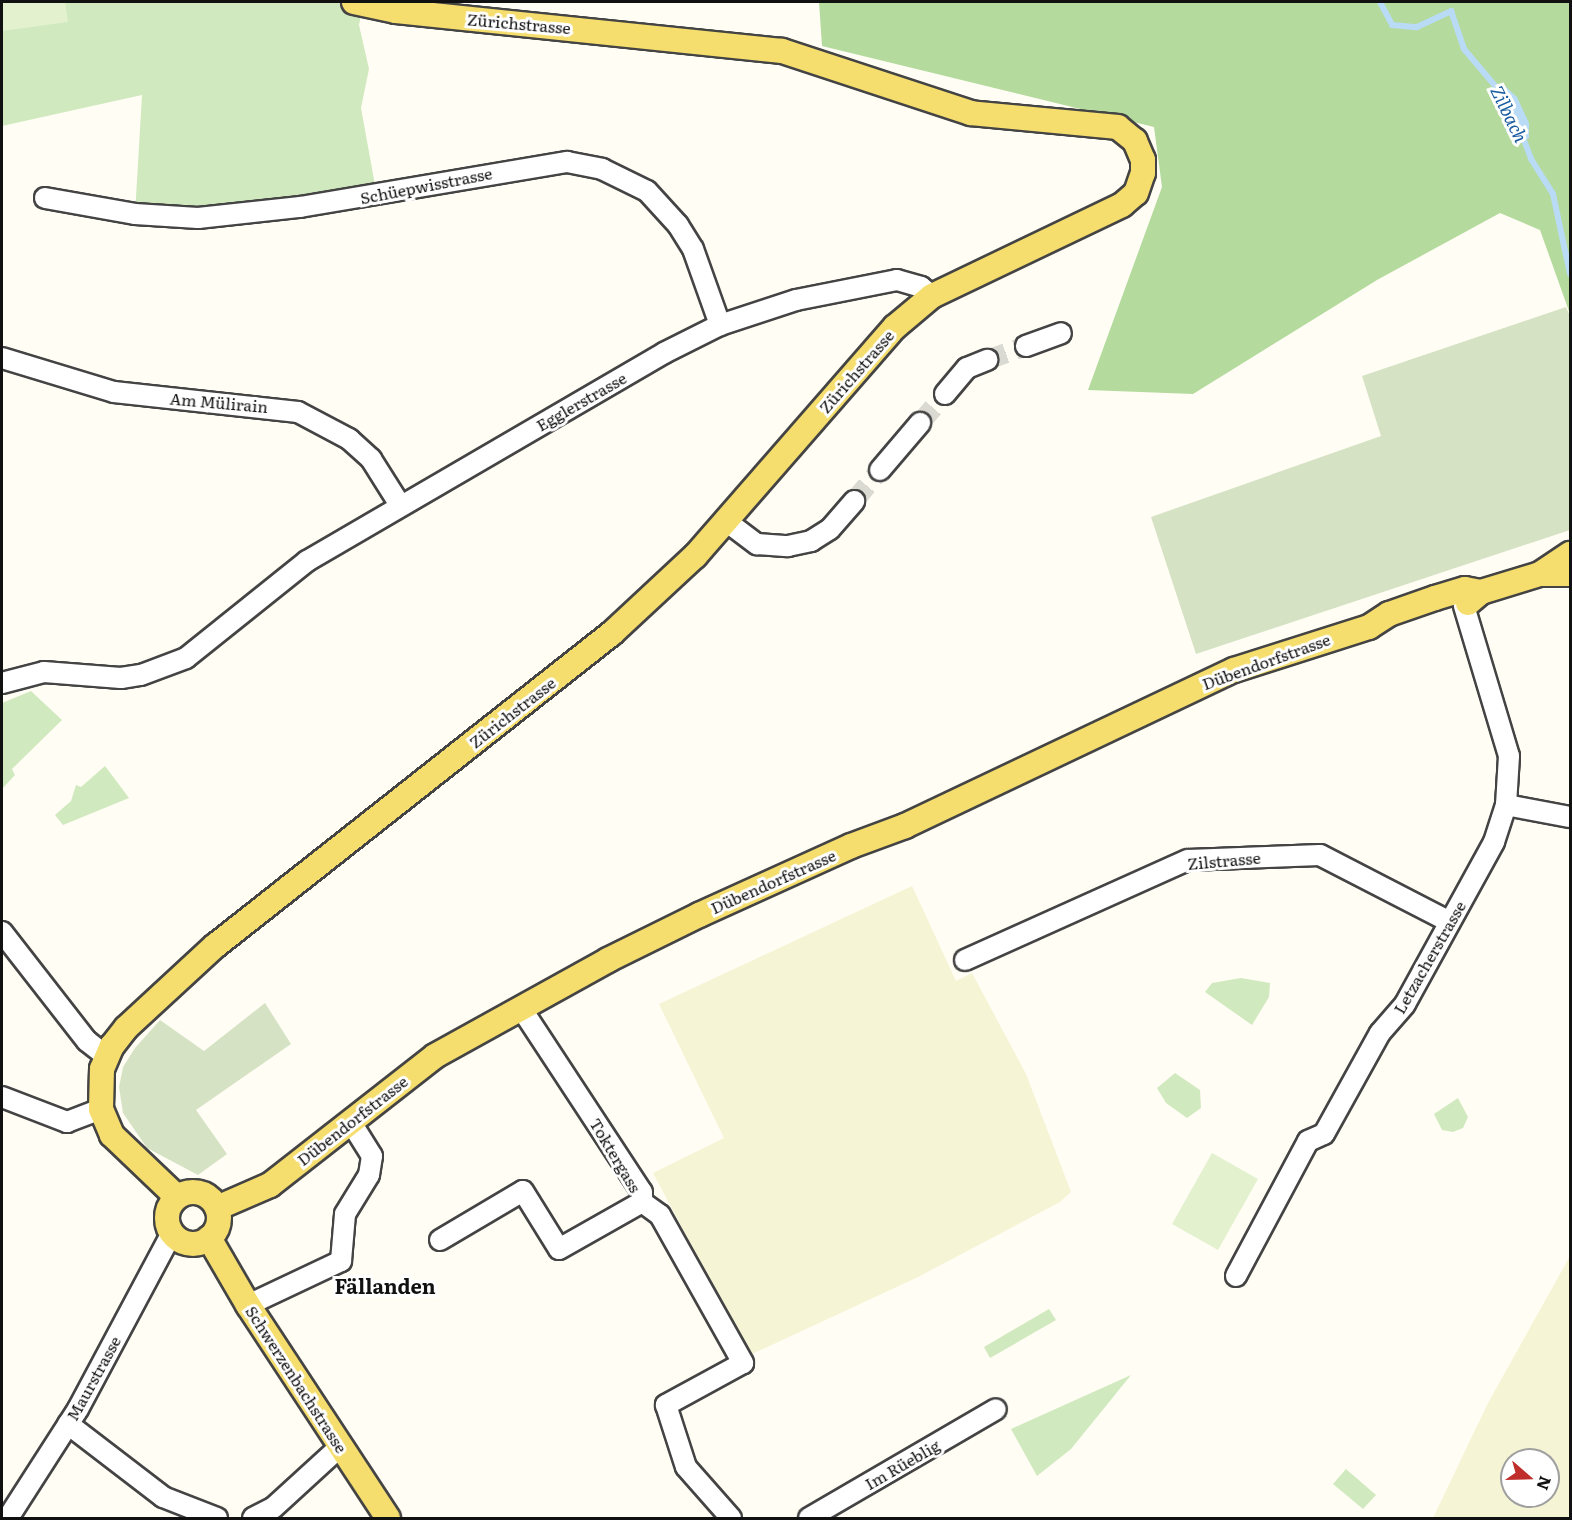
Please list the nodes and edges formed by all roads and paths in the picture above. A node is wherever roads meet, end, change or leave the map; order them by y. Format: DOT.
graph roads {
  1 [pos="354,2"];
  2 [pos="45,198"];
  3 [pos="932,296"];
  4 [pos="720,325"];
  5 [pos="1061,333"];
  6 [pos="1026,346"];
  7 [pos="2,358"];
  8 [pos="987,360"];
  9 [pos="945,394"];
  10 [pos="920,423"];
  11 [pos="880,470"];
  12 [pos="854,501"];
  13 [pos="400,505"];
  14 [pos="726,521"];
  15 [pos="1570,554"];
  16 [pos="1540,574"];
  17 [pos="1570,574"];
  18 [pos="1473,599"];
  19 [pos="2,683"];
  20 [pos="1506,805"];
  21 [pos="1570,817"];
  22 [pos="1450,922"];
  23 [pos="2,932"];
  24 [pos="965,960"];
  25 [pos="521,1008"];
  26 [pos="106,1056"];
  27 [pos="2,1097"];
  28 [pos="101,1109"];
  29 [pos="351,1122"];
  30 [pos="177,1197"];
  31 [pos="642,1202"];
  32 [pos="217,1208"];
  33 [pos="172,1233"];
  34 [pos="209,1238"];
  35 [pos="440,1240"];
  36 [pos="1236,1276"];
  37 [pos="248,1305"];
  38 [pos="996,1409"];
  39 [pos="68,1424"];
  40 [pos="341,1446"];
  41 [pos="8,1518"];
  42 [pos="218,1518"];
  43 [pos="253,1518"];
  44 [pos="388,1518"];
  45 [pos="731,1518"];
  46 [pos="809,1518"];
  1 -- 3 [label="main road, Zürichstrasse"];
  2 -- 4 [label="street, Schüepwisstrasse"];
  3 -- 4 [label="street, Egglerstrasse"];
  3 -- 14 [label="main road, Zürichstrasse"];
  4 -- 13 [label="street, Egglerstrasse"];
  5 -- 6 [label="street"];
  7 -- 13 [label="street, Am Mülirain"];
  8 -- 9 [label="street"];
  10 -- 11 [label="street"];
  12 -- 14 [label="street"];
  13 -- 19 [label="street, Egglerstrasse"];
  14 -- 26 [label="main road, Zürichstrasse"];
  15 -- 16 [label="main road, Dübendorfstrasse"];
  16 -- 17 [label="main road, Dübendorfstrasse"];
  16 -- 18 [label="main road, Dübendorfstrasse"];
  18 -- 20 [label="street, Letzacherstrasse"];
  18 -- 25 [label="main road, Dübendorfstrasse"];
  20 -- 21 [label="street"];
  20 -- 22 [label="street, Letzacherstrasse"];
  22 -- 24 [label="street, Zilstrasse"];
  22 -- 36 [label="street, Letzacherstrasse"];
  23 -- 26 [label="street"];
  25 -- 29 [label="main road, Dübendorfstrasse"];
  25 -- 31 [label="street, Toktergass"];
  26 -- 28 [label="main road, Zürichstrasse"];
  27 -- 28 [label="street"];
  28 -- 30 [label="main road, Zürichstrasse"];
  29 -- 32 [label="main road, Dübendorfstrasse"];
  29 -- 37 [label="street"];
  30 -- 32 [label="main road"];
  30 -- 33 [label="main road"];
  31 -- 35 [label="street"];
  31 -- 45 [label="street, Toktergass"];
  32 -- 34 [label="main road"];
  33 -- 34 [label="main road"];
  33 -- 39 [label="street, Maurstrasse"];
  34 -- 37 [label="main road, Schwerzenbachstrasse"];
  37 -- 40 [label="main road, Schwerzenbachstrasse"];
  38 -- 46 [label="street, Im Rüeblig"];
  39 -- 41 [label="street, Maurstrasse"];
  39 -- 42 [label="street"];
  40 -- 43 [label="street"];
  40 -- 44 [label="main road, Schwerzenbachstrasse"];
}
